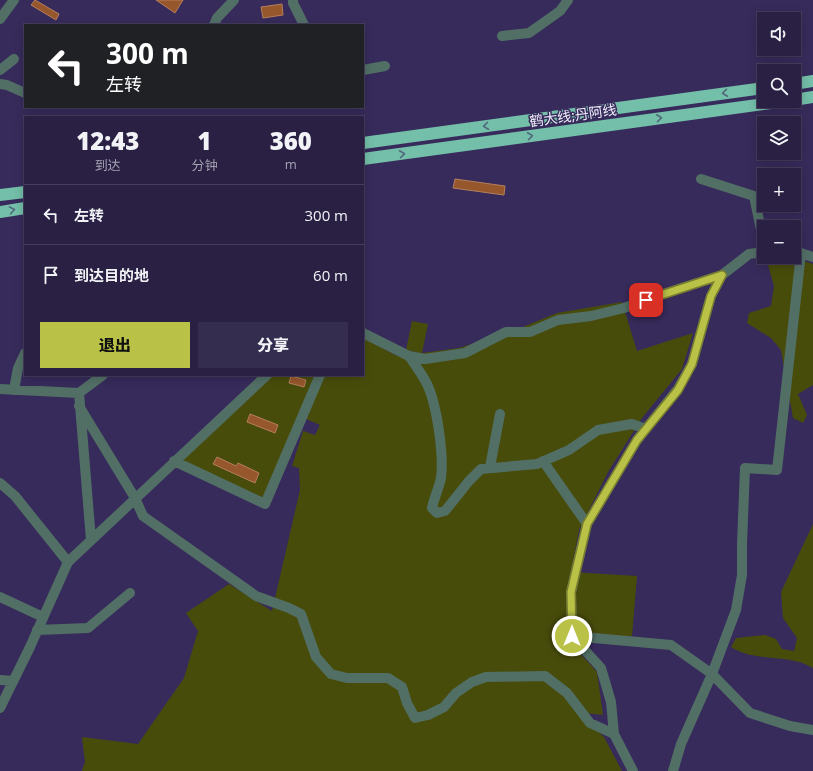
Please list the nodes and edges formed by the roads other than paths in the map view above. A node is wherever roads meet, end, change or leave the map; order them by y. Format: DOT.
graph roads {
  1 [pos="14,0"];
  2 [pos="234,0"];
  3 [pos="293,0"];
  4 [pos="568,0"];
  5 [pos="0,18"];
  6 [pos="214,24"];
  7 [pos="304,24"];
  8 [pos="502,36"];
  9 [pos="14,59"];
  10 [pos="385,66"];
  11 [pos="0,70"];
  12 [pos="364,70"];
  13 [pos="813,81"];
  14 [pos="801,83"];
  15 [pos="0,84"];
  16 [pos="757,89"];
  17 [pos="24,93"];
  18 [pos="813,97"];
  19 [pos="801,99"];
  20 [pos="757,105"];
  21 [pos="364,143"];
  22 [pos="364,159"];
  23 [pos="701,179"];
  24 [pos="24,192"];
  25 [pos="0,195"];
  26 [pos="24,208"];
  27 [pos="0,212"];
  28 [pos="759,220"];
  29 [pos="757,253"];
  30 [pos="801,253"];
  31 [pos="813,257"];
  32 [pos="796,264"];
  33 [pos="722,275"];
  34 [pos="364,334"];
  35 [pos="24,355"];
  36 [pos="409,356"];
  37 [pos="102,376"];
  38 [pos="266,376"];
  39 [pos="320,376"];
  40 [pos="0,389"];
  41 [pos="14,390"];
  42 [pos="78,393"];
  43 [pos="80,406"];
  44 [pos="500,414"];
  45 [pos="646,429"];
  46 [pos="174,461"];
  47 [pos="543,461"];
  48 [pos="490,467"];
  49 [pos="0,483"];
  50 [pos="135,498"];
  51 [pos="587,524"];
  52 [pos="90,540"];
  53 [pos="68,562"];
  54 [pos="130,593"];
  55 [pos="0,597"];
  56 [pos="43,618"];
  57 [pos="37,630"];
  58 [pos="572,636"];
  59 [pos="712,674"];
  60 [pos="0,680"];
  61 [pos="13,681"];
  62 [pos="0,708"];
  63 [pos="813,730"];
  64 [pos="614,734"];
  65 [pos="633,771"];
  66 [pos="673,771"];
  1 -- 5 [label="street"];
  2 -- 6 [label="street"];
  3 -- 7 [label="street"];
  4 -- 8 [label="street"];
  9 -- 11 [label="street"];
  10 -- 12 [label="street"];
  13 -- 14 [label="highway"];
  15 -- 17 [label="street"];
  16 -- 21 [label="highway, 鹤大线;丹阿线, one-way"];
  18 -- 19 [label="highway"];
  22 -- 20 [label="highway, 鹤大线;丹阿线, one-way"];
  23 -- 28 [label="street"];
  24 -- 25 [label="highway"];
  27 -- 26 [label="highway, one-way"];
  29 -- 33 [label="street"];
  30 -- 31 [label="street"];
  32 -- 59 [label="street"];
  33 -- 36 [label="street"];
  33 -- 45 [label="street"];
  34 -- 36 [label="street"];
  35 -- 41 [label="street"];
  36 -- 48 [label="street"];
  37 -- 42 [label="street"];
  38 -- 46 [label="street"];
  39 -- 46 [label="street"];
  40 -- 41 [label="street"];
  41 -- 42 [label="street"];
  42 -- 43 [label="street"];
  43 -- 50 [label="street"];
  43 -- 52 [label="street"];
  44 -- 48 [label="street"];
  45 -- 47 [label="street"];
  45 -- 51 [label="street"];
  46 -- 50 [label="street"];
  47 -- 48 [label="street"];
  47 -- 51 [label="street"];
  49 -- 53 [label="street"];
  50 -- 52 [label="street"];
  50 -- 64 [label="street"];
  51 -- 58 [label="street"];
  52 -- 53 [label="street"];
  53 -- 56 [label="street"];
  54 -- 57 [label="street"];
  55 -- 56 [label="street"];
  56 -- 57 [label="street"];
  57 -- 61 [label="street"];
  58 -- 59 [label="street"];
  58 -- 64 [label="street"];
  59 -- 63 [label="street"];
  59 -- 66 [label="street"];
  60 -- 61 [label="street"];
  61 -- 62 [label="street"];
  64 -- 65 [label="street"];
}
